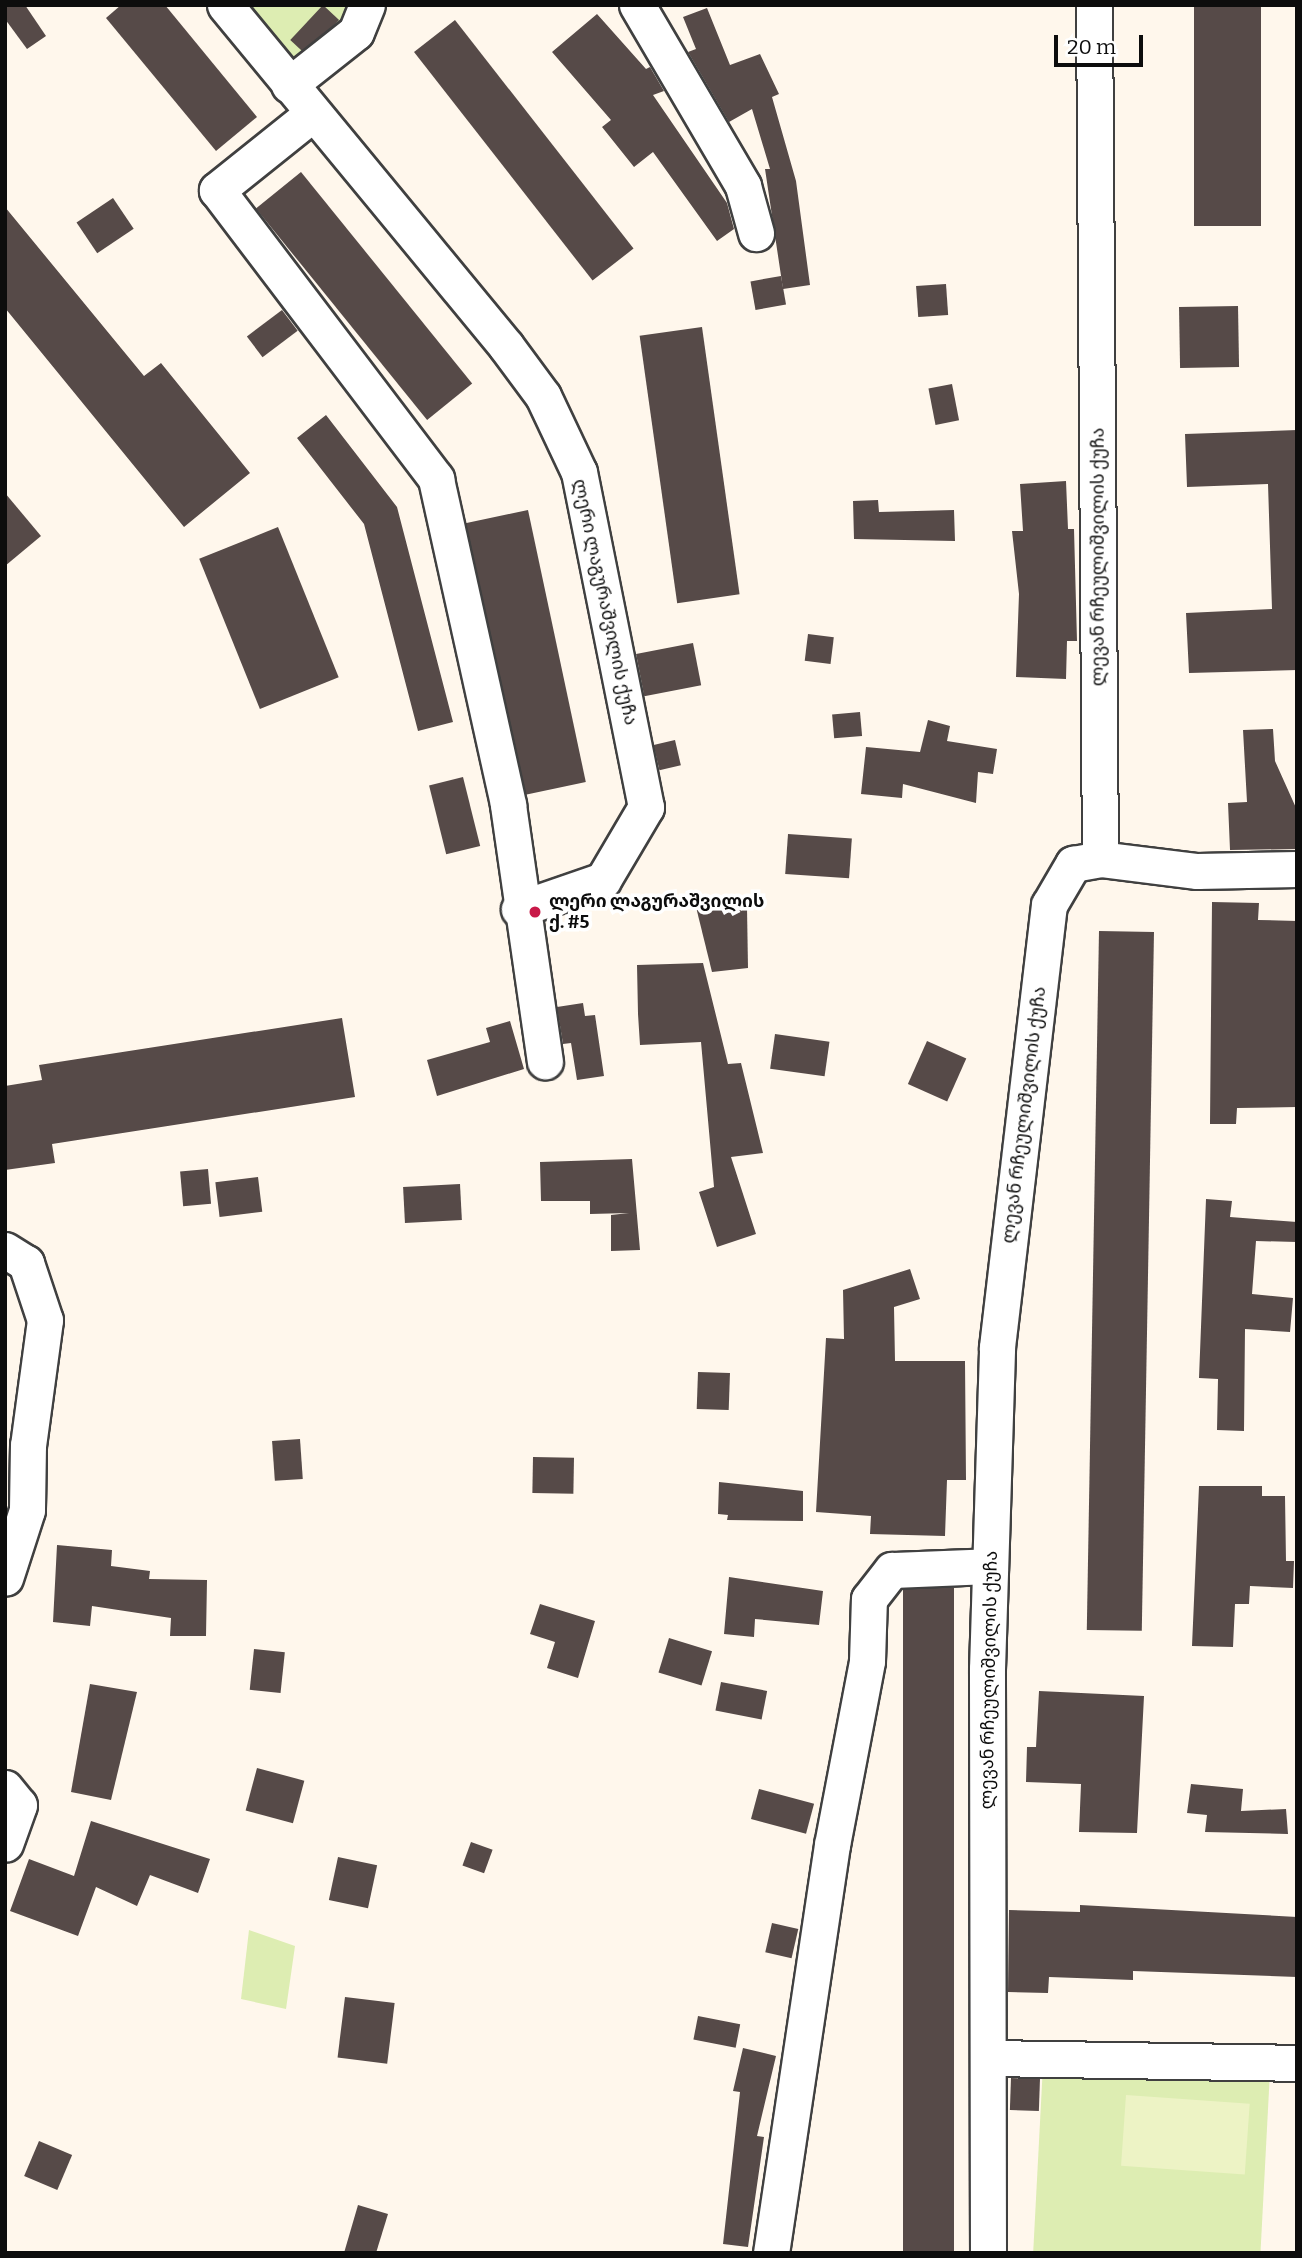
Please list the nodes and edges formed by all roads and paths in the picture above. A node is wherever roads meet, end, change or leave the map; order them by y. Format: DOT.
graph roads {
  1 [pos="225,5"];
  2 [pos="367,5"];
  3 [pos="637,5"];
  4 [pos="1094,5"];
  5 [pos="289,85"];
  6 [pos="312,114"];
  7 [pos="756,233"];
  8 [pos="1100,859"];
  9 [pos="1297,869"];
  10 [pos="519,909"];
  11 [pos="545,1061"];
  12 [pos="5,1250"];
  13 [pos="990,1566"];
  14 [pos="5,1578"];
  15 [pos="5,1788"];
  16 [pos="5,1844"];
  17 [pos="988,2058"];
  18 [pos="1297,2063"];
  19 [pos="771,2253"];
  20 [pos="988,2253"];
  1 -- 5 [label="street, ლერი ლაგურაშვილის ქუჩა"];
  2 -- 5 [label="street"];
  3 -- 7 [label="street"];
  4 -- 8 [label="street, ლევან რჩეულიშვილის ქუჩა"];
  5 -- 6 [label="street, ლერი ლაგურაშვილის ქუჩა"];
  6 -- 10 [label="street"];
  6 -- 10 [label="street, ლერი ლაგურაშვილის ქუჩა"];
  8 -- 9 [label="street"];
  8 -- 13 [label="street, ლევან რჩეულიშვილის ქუჩა"];
  10 -- 11 [label="street"];
  12 -- 14 [label="street"];
  13 -- 17 [label="street, ლევან რჩეულიშვილის ქუჩა"];
  13 -- 19 [label="street"];
  15 -- 16 [label="street"];
  17 -- 18 [label="street"];
  17 -- 20 [label="street, ლევან რჩეულიშვილის ქუჩა"];
}
